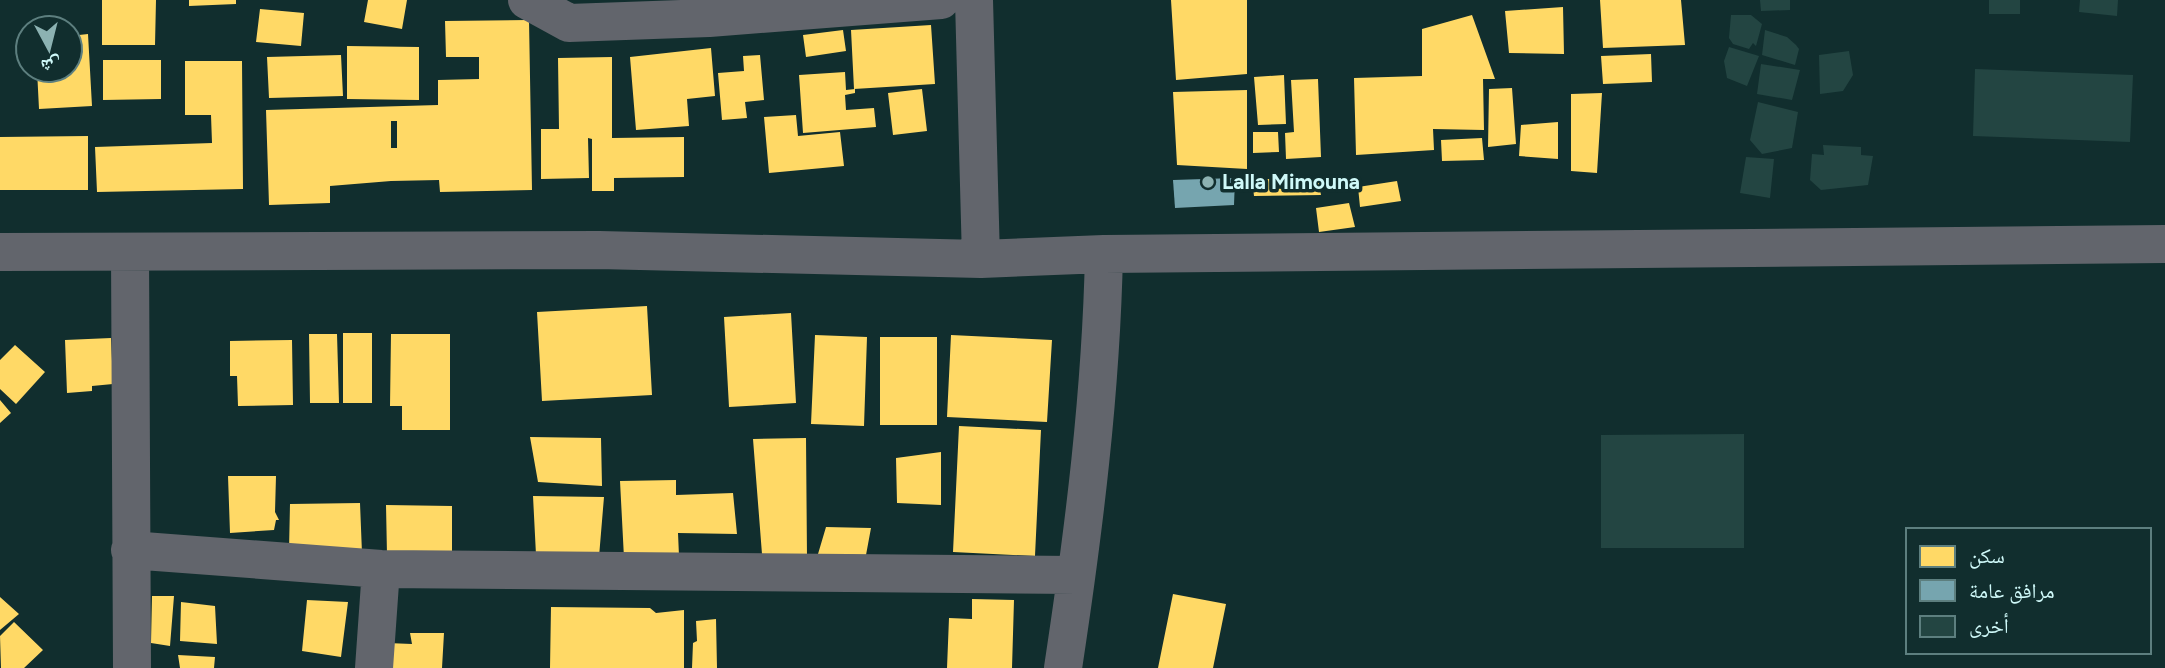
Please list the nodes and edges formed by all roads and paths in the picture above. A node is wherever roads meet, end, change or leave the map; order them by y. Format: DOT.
graph roads {
  1 [pos="527,0"];
  2 [pos="941,0"];
  3 [pos="974,0"];
  4 [pos="641,10"];
  5 [pos="2165,244"];
  6 [pos="0,252"];
  7 [pos="130,252"];
  8 [pos="1104,254"];
  9 [pos="981,259"];
  10 [pos="130,550"];
  11 [pos="381,569"];
  12 [pos="1076,575"];
  13 [pos="132,668"];
  14 [pos="374,668"];
  15 [pos="1063,668"];
  1 -- 4 [label="street"];
  2 -- 4 [label="street"];
  3 -- 9 [label="street"];
  5 -- 8 [label="street"];
  6 -- 7 [label="street"];
  7 -- 9 [label="street"];
  7 -- 10 [label="street"];
  8 -- 9 [label="street"];
  8 -- 12 [label="street"];
  10 -- 11 [label="street"];
  10 -- 13 [label="street"];
  11 -- 12 [label="street"];
  11 -- 14 [label="street"];
  12 -- 15 [label="street"];
}
